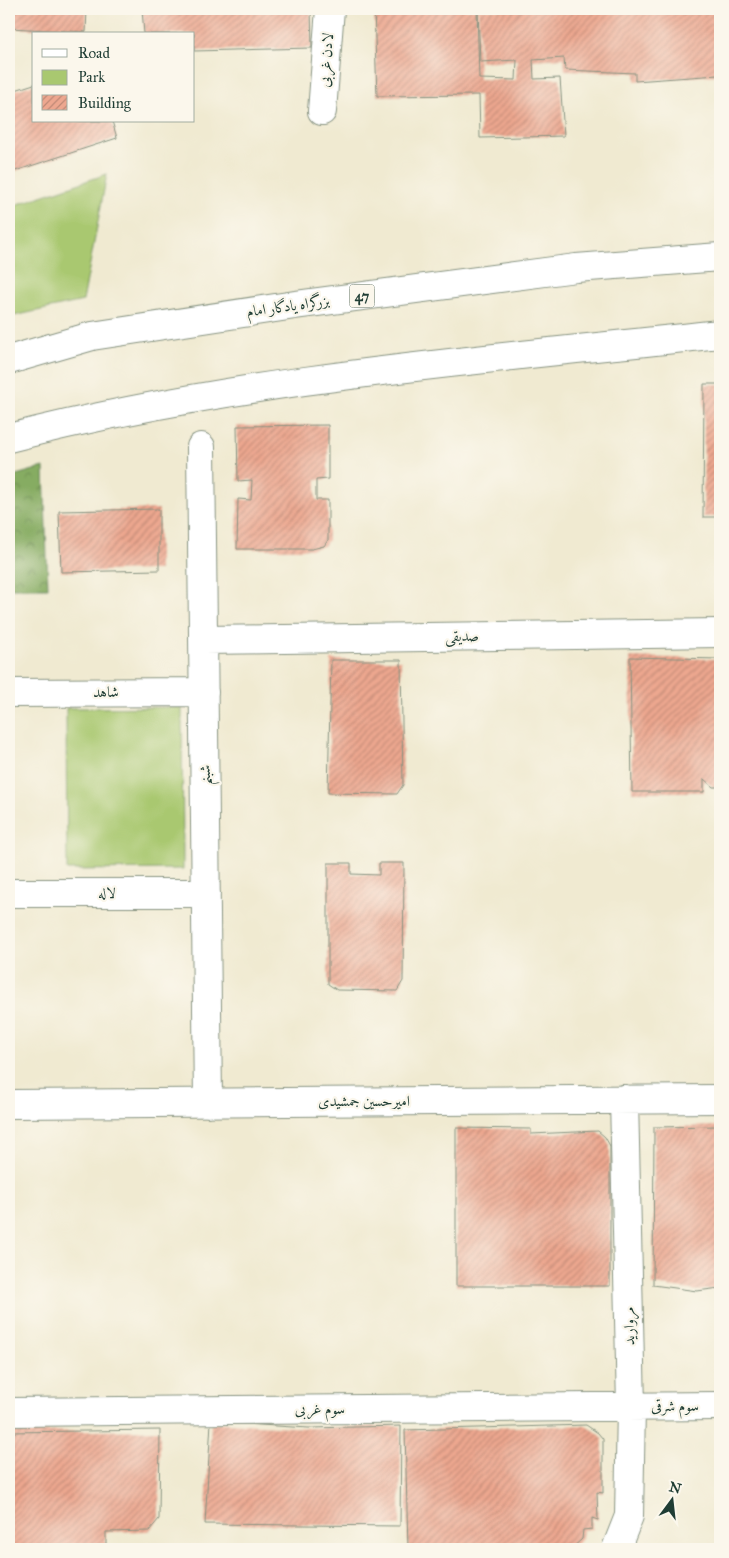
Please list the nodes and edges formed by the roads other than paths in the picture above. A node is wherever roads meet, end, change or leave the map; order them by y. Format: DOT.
graph roads {
  1 [pos="330,9"];
  2 [pos="322,111"];
  3 [pos="720,258"];
  4 [pos="720,334"];
  5 [pos="92,336"];
  6 [pos="9,348"];
  7 [pos="9,360"];
  8 [pos="9,438"];
  9 [pos="201,447"];
  10 [pos="720,633"];
  11 [pos="203,640"];
  12 [pos="204,692"];
  13 [pos="9,693"];
  14 [pos="9,893"];
  15 [pos="206,893"];
  16 [pos="720,1099"];
  17 [pos="624,1100"];
  18 [pos="208,1103"];
  19 [pos="9,1104"];
  20 [pos="720,1406"];
  21 [pos="631,1407"];
  22 [pos="9,1412"];
  23 [pos="616,1549"];
  1 -- 2 [label="main road, لادن غربی"];
  3 -- 5 [label="main road, بزرگراه یادگار امام / 47"];
  4 -- 8 [label="main road"];
  5 -- 6 [label="main road"];
  5 -- 7 [label="main road, بزرگراه یادگار امام / 47"];
  9 -- 11 [label="main road, شبنم"];
  10 -- 11 [label="main road, صدیقی"];
  11 -- 12 [label="main road, شبنم"];
  12 -- 13 [label="main road, شاهد"];
  12 -- 15 [label="main road, شبنم"];
  14 -- 15 [label="main road, لاله"];
  15 -- 18 [label="main road, شبنم"];
  16 -- 17 [label="main road, امیرحسین جمشیدی"];
  17 -- 18 [label="main road, امیرحسین جمشیدی"];
  17 -- 21 [label="main road, مروارید"];
  18 -- 19 [label="main road, امیرحسین جمشیدی"];
  20 -- 21 [label="main road, سوم شرقی"];
  21 -- 22 [label="main road, سوم غربی"];
  21 -- 23 [label="main road, مروارید"];
}
